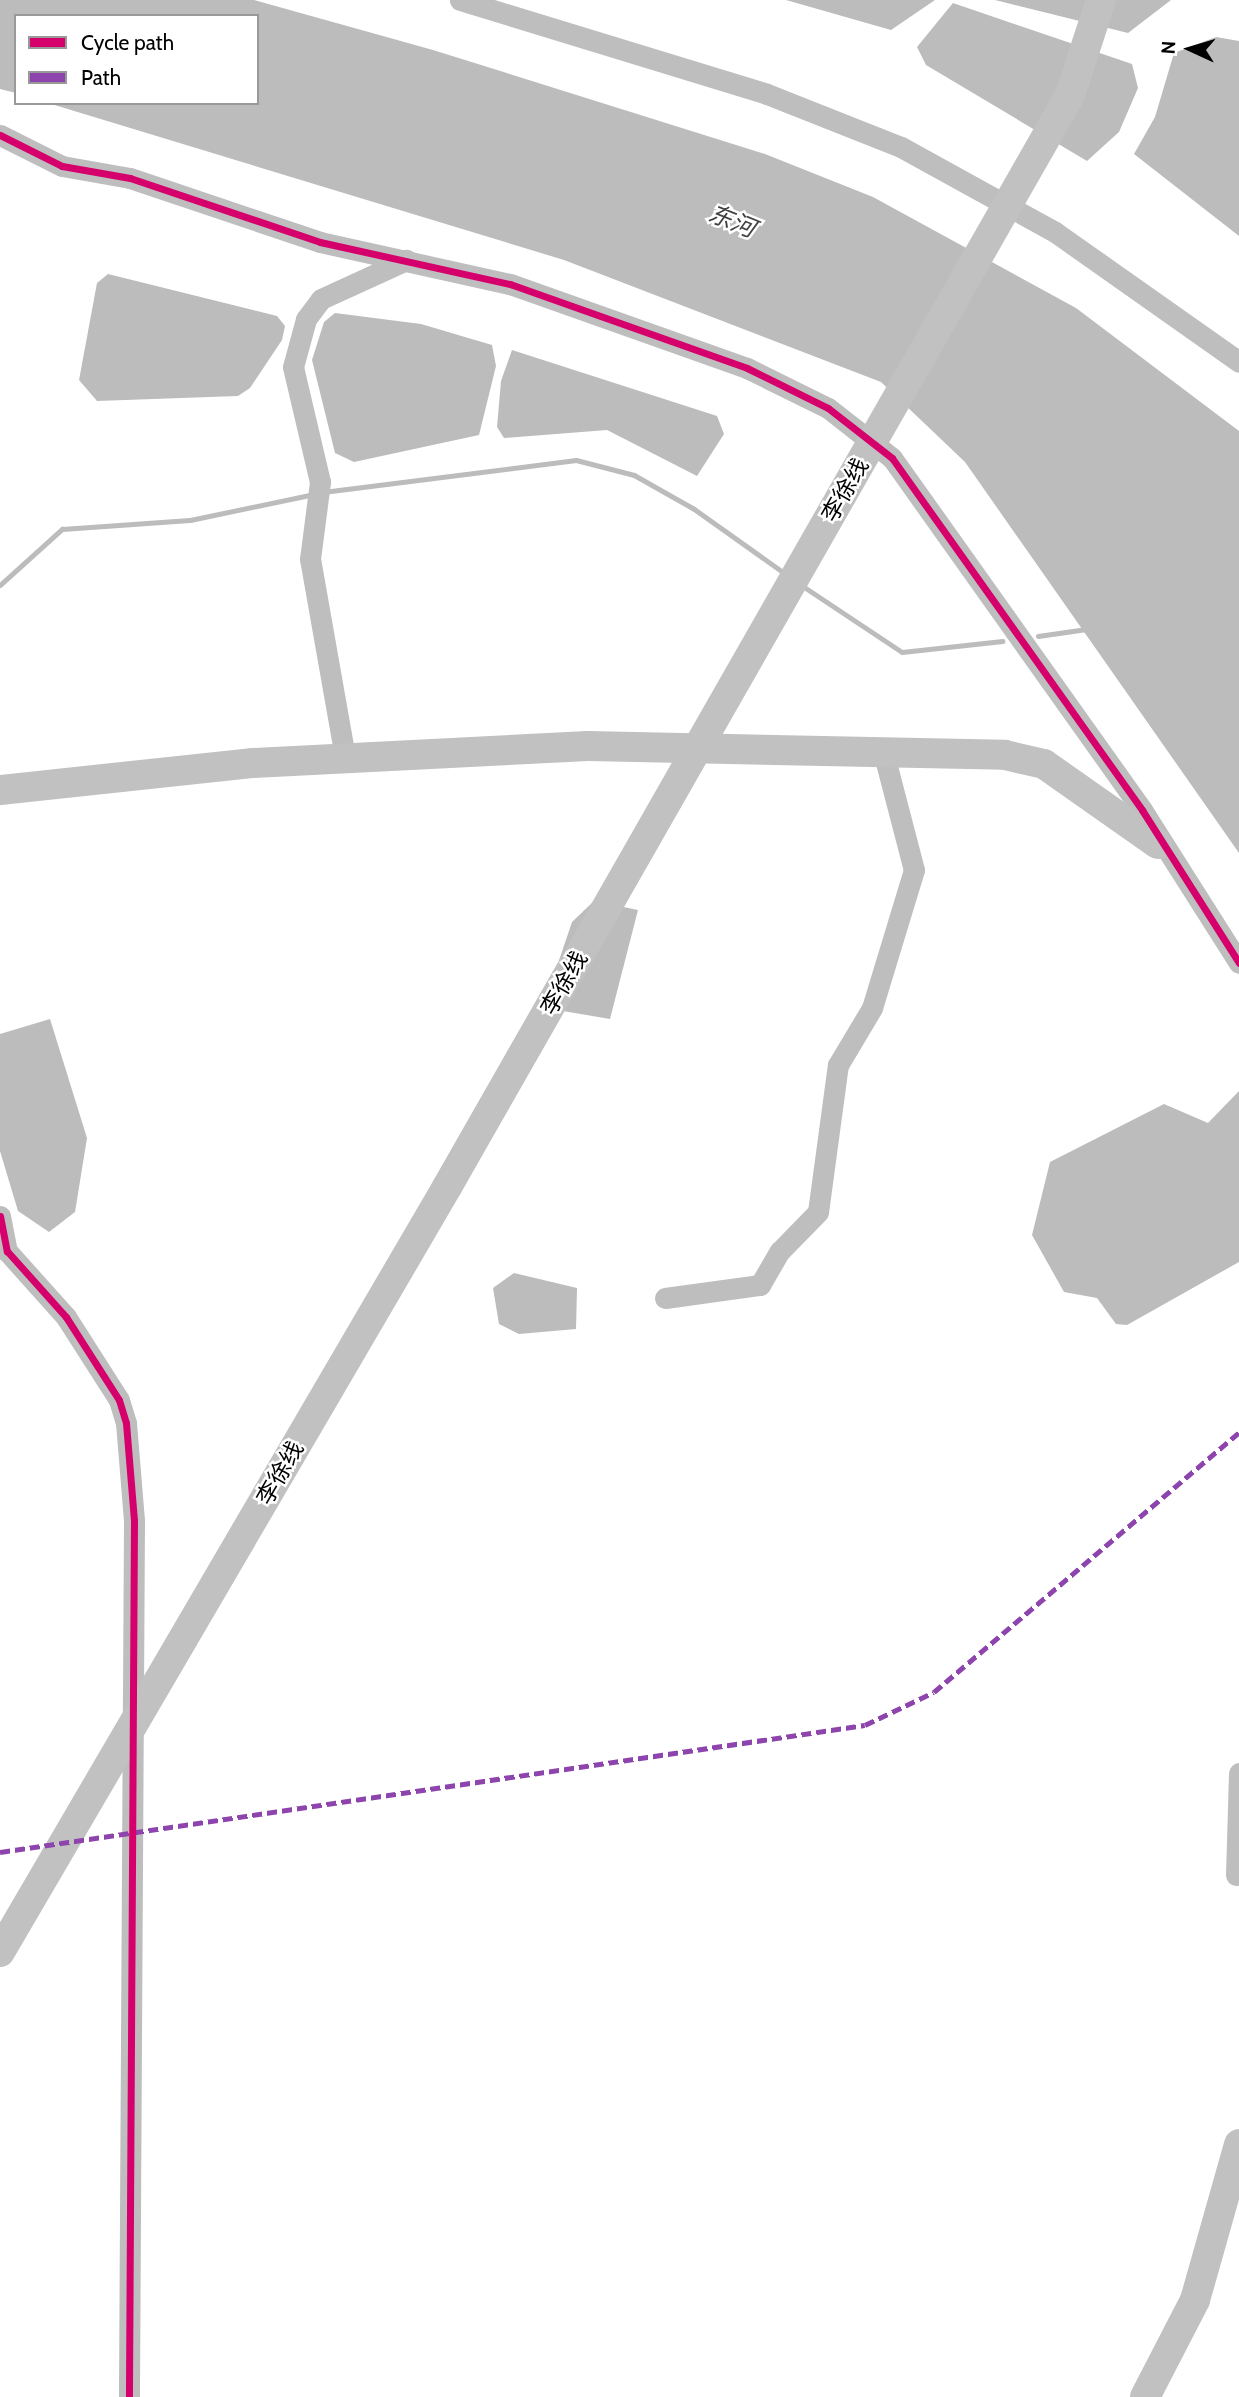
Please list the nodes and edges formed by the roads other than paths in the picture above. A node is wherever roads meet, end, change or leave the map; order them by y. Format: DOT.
graph roads {
  1 [pos="460,0"];
  2 [pos="1101,0"];
  3 [pos="0,135"];
  4 [pos="407,259"];
  5 [pos="1239,362"];
  6 [pos="883,751"];
  7 [pos="345,757"];
  8 [pos="0,790"];
  9 [pos="1158,844"];
  10 [pos="1239,963"];
  11 [pos="0,1216"];
  12 [pos="665,1298"];
  13 [pos="1239,1773"];
  14 [pos="1236,1875"];
  15 [pos="0,1952"];
  16 [pos="1239,2144"];
  17 [pos="129,2397"];
  18 [pos="1145,2397"];
  1 -- 5 [label="street"];
  2 -- 15 [label="main road, 李徐线"];
  3 -- 4 [label="street"];
  4 -- 7 [label="street"];
  4 -- 9 [label="street"];
  6 -- 7 [label="main road"];
  6 -- 9 [label="main road"];
  6 -- 12 [label="street"];
  7 -- 8 [label="main road"];
  9 -- 10 [label="street"];
  11 -- 17 [label="street"];
  13 -- 14 [label="street"];
  16 -- 18 [label="main road"];
}
